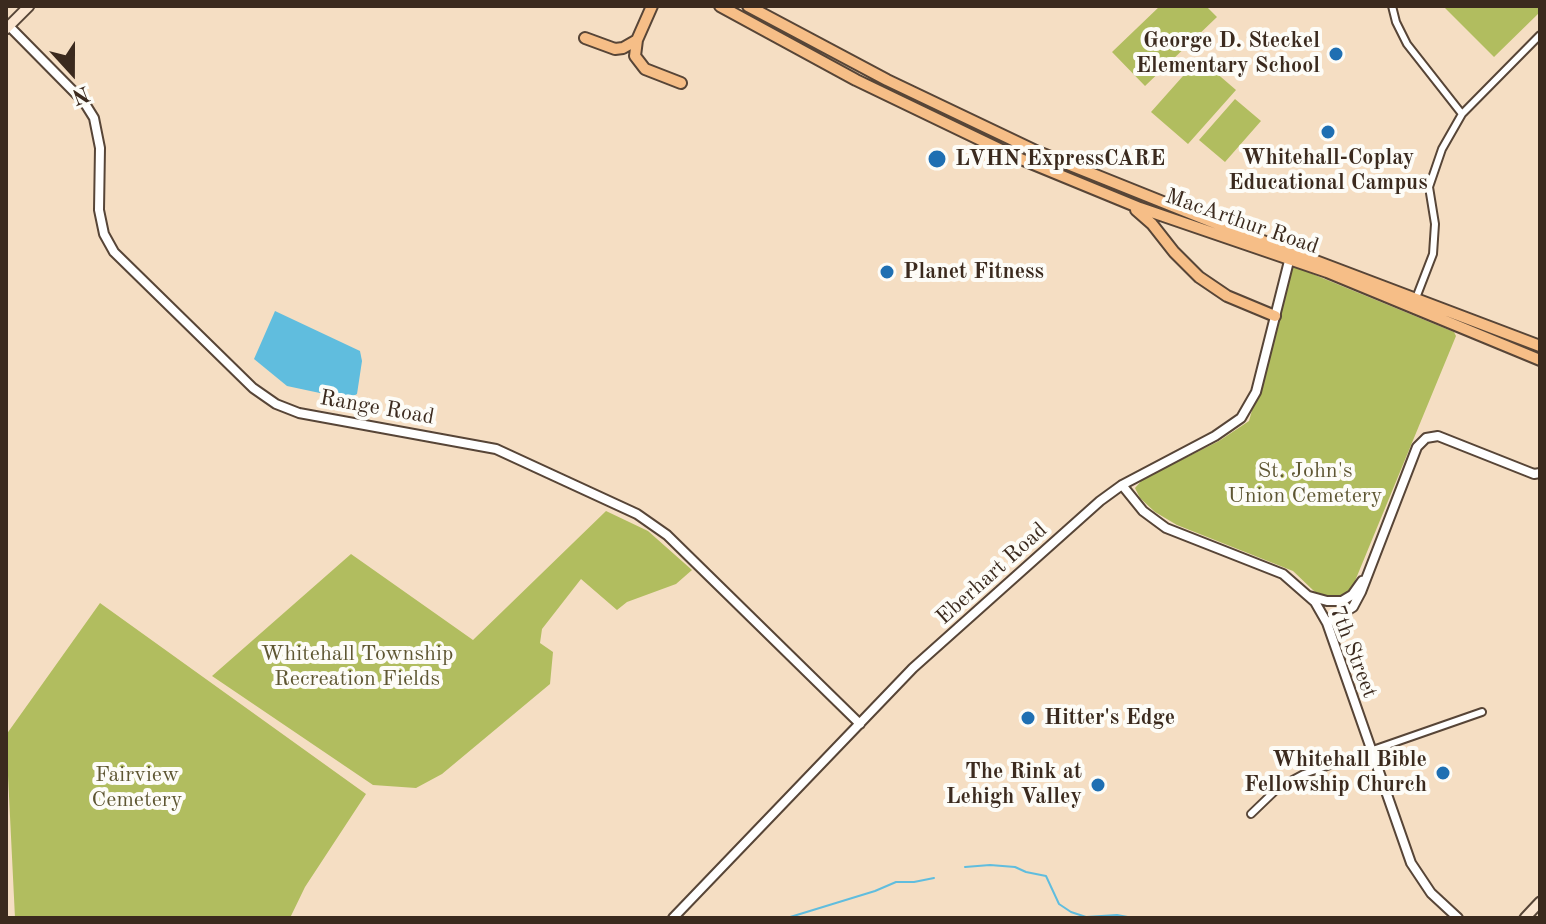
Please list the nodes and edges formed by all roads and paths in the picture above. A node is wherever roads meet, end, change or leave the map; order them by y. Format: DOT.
graph roads {
  1 [pos="29,6"];
  2 [pos="652,6"];
  3 [pos="720,6"];
  4 [pos="748,6"];
  5 [pos="1392,6"];
  6 [pos="7,26"];
  7 [pos="1540,35"];
  8 [pos="585,38"];
  9 [pos="637,40"];
  10 [pos="681,83"];
  11 [pos="1462,114"];
  12 [pos="1387,183"];
  13 [pos="1429,187"];
  14 [pos="1117,199"];
  15 [pos="1290,255"];
  16 [pos="1416,298"];
  17 [pos="1275,316"];
  18 [pos="1540,346"];
  19 [pos="1540,360"];
  20 [pos="1540,473"];
  21 [pos="1122,485"];
  22 [pos="1366,579"];
  23 [pos="1309,596"];
  24 [pos="1327,623"];
  25 [pos="1482,712"];
  26 [pos="860,724"];
  27 [pos="1371,751"];
  28 [pos="1251,814"];
  29 [pos="1540,902"];
  30 [pos="673,918"];
  31 [pos="1458,918"];
  32 [pos="1525,918"];
  1 -- 6 [label="main road"];
  2 -- 9 [label="highway"];
  3 -- 14 [label="highway, MacArthur Road"];
  4 -- 15 [label="highway, MacArthur Road"];
  5 -- 11 [label="street"];
  6 -- 26 [label="street, Range Road"];
  7 -- 11 [label="street"];
  8 -- 9 [label="highway"];
  9 -- 10 [label="highway"];
  11 -- 13 [label="street"];
  12 -- 13 [label="street"];
  13 -- 16 [label="street"];
  14 -- 15 [label="highway, MacArthur Road"];
  14 -- 17 [label="highway"];
  15 -- 16 [label="highway, MacArthur Road"];
  15 -- 17 [label="street, Eberhart Road"];
  15 -- 19 [label="highway, MacArthur Road"];
  16 -- 18 [label="highway, MacArthur Road"];
  17 -- 21 [label="street, Eberhart Road"];
  20 -- 22 [label="street"];
  21 -- 23 [label="street, 7th Street"];
  21 -- 26 [label="street, Eberhart Road"];
  22 -- 23 [label="street"];
  22 -- 24 [label="street"];
  23 -- 24 [label="street, 7th Street"];
  24 -- 27 [label="street, 7th Street"];
  25 -- 27 [label="street"];
  26 -- 30 [label="street, Eberhart Road"];
  27 -- 28 [label="street"];
  27 -- 31 [label="street, 7th Street"];
  29 -- 32 [label="main road"];
}
